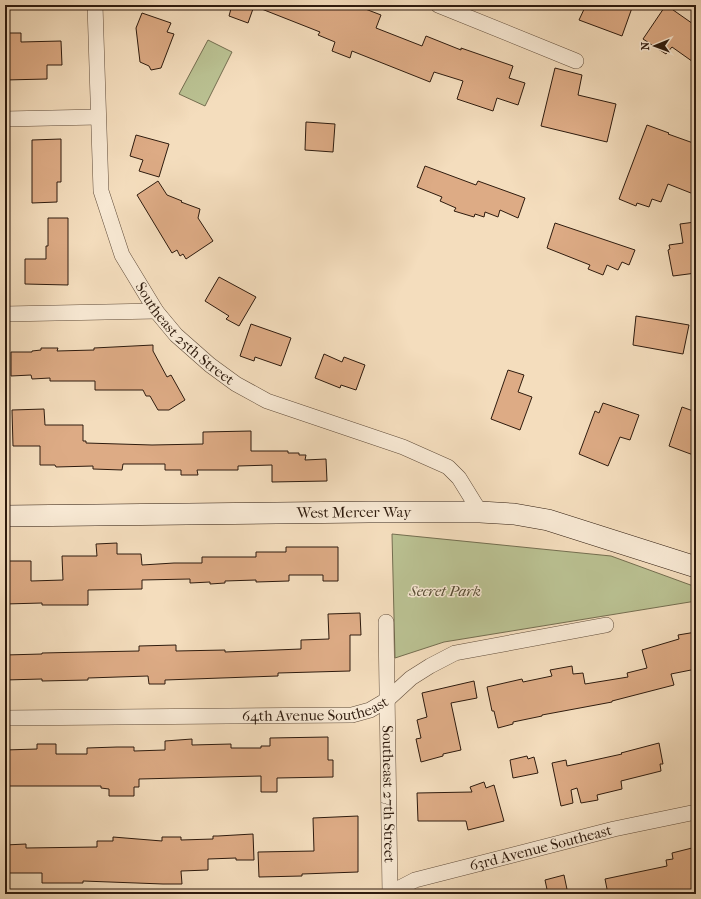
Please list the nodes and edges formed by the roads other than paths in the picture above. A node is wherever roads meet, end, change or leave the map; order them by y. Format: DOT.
graph roads {
  1 [pos="95,5"];
  2 [pos="438,5"];
  3 [pos="576,61"];
  4 [pos="98,117"];
  5 [pos="5,119"];
  6 [pos="156,311"];
  7 [pos="5,314"];
  8 [pos="480,512"];
  9 [pos="5,516"];
  10 [pos="696,567"];
  11 [pos="386,622"];
  12 [pos="606,625"];
  13 [pos="387,700"];
  14 [pos="5,718"];
  15 [pos="696,812"];
  16 [pos="389,893"];
  1 -- 4 [label="street, Southeast 25th Street"];
  2 -- 3 [label="street"];
  4 -- 5 [label="street"];
  4 -- 6 [label="street, Southeast 25th Street"];
  6 -- 7 [label="street"];
  6 -- 8 [label="street, Southeast 25th Street"];
  8 -- 9 [label="street, West Mercer Way"];
  8 -- 10 [label="street, West Mercer Way"];
  11 -- 13 [label="street, Southeast 27th Street"];
  12 -- 13 [label="street, 64th Avenue Southeast"];
  13 -- 14 [label="street, 64th Avenue Southeast"];
  13 -- 16 [label="street, Southeast 27th Street"];
  15 -- 16 [label="street, 63rd Avenue Southeast"];
}
